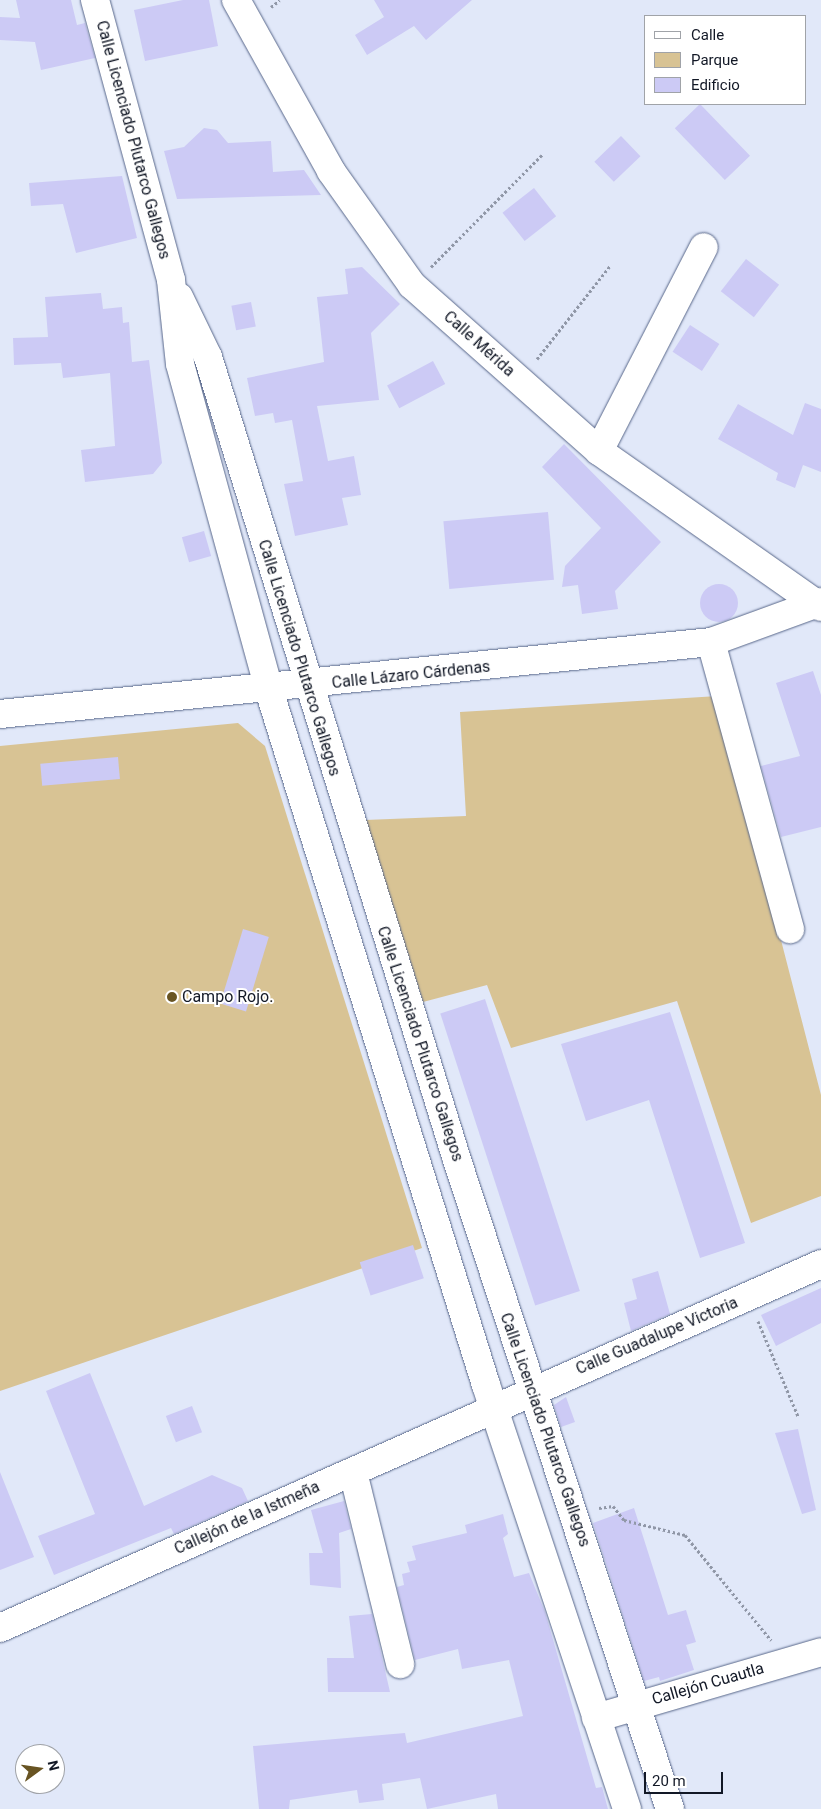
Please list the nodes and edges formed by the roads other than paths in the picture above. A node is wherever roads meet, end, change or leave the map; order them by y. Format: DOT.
graph roads {
  1 [pos="95,0"];
  2 [pos="236,0"];
  3 [pos="704,247"];
  4 [pos="171,280"];
  5 [pos="599,451"];
  6 [pos="819,604"];
  7 [pos="711,642"];
  8 [pos="307,686"];
  9 [pos="269,690"];
  10 [pos="0,714"];
  11 [pos="790,929"];
  12 [pos="457,1160"];
  13 [pos="419,1171"];
  14 [pos="821,1264"];
  15 [pos="531,1391"];
  16 [pos="493,1406"];
  17 [pos="353,1472"];
  18 [pos="0,1628"];
  19 [pos="821,1652"];
  20 [pos="400,1664"];
  21 [pos="637,1705"];
  22 [pos="596,1718"];
  23 [pos="627,1809"];
  24 [pos="670,1809"];
  1 -- 4 [label="street, Calle Licenciado Plutarco Gallegos"];
  2 -- 5 [label="street, Calle Mérida"];
  3 -- 5 [label="street"];
  4 -- 8 [label="street, Calle Licenciado Plutarco Gallegos"];
  4 -- 9 [label="street, Calle Licenciado Plutarco Gallegos"];
  5 -- 6 [label="street, Calle Mérida"];
  6 -- 7 [label="street, Calle Lázaro Cárdenas"];
  7 -- 8 [label="street, Calle Lázaro Cárdenas"];
  7 -- 11 [label="street"];
  8 -- 9 [label="street, Calle Lázaro Cárdenas"];
  8 -- 12 [label="street, Calle Licenciado Plutarco Gallegos"];
  9 -- 10 [label="street, Calle Lázaro Cárdenas"];
  9 -- 13 [label="street, Calle Licenciado Plutarco Gallegos"];
  12 -- 13 [label="street"];
  12 -- 15 [label="street, Calle Licenciado Plutarco Gallegos"];
  13 -- 16 [label="street, Calle Licenciado Plutarco Gallegos"];
  14 -- 15 [label="street, Calle Guadalupe Victoria"];
  15 -- 16 [label="street, Calle Guadalupe Victoria"];
  15 -- 21 [label="street, Calle Licenciado Plutarco Gallegos"];
  16 -- 17 [label="street, Callejón de la Istmeña"];
  16 -- 22 [label="street, Calle Licenciado Plutarco Gallegos"];
  17 -- 18 [label="street, Callejón de la Istmeña"];
  17 -- 20 [label="street"];
  19 -- 21 [label="street, Callejón Cuautla"];
  21 -- 22 [label="street, Callejón Cuautla"];
  21 -- 24 [label="street, Calle Licenciado Plutarco Gallegos"];
  22 -- 23 [label="street, Calle Licenciado Plutarco Gallegos"];
}
